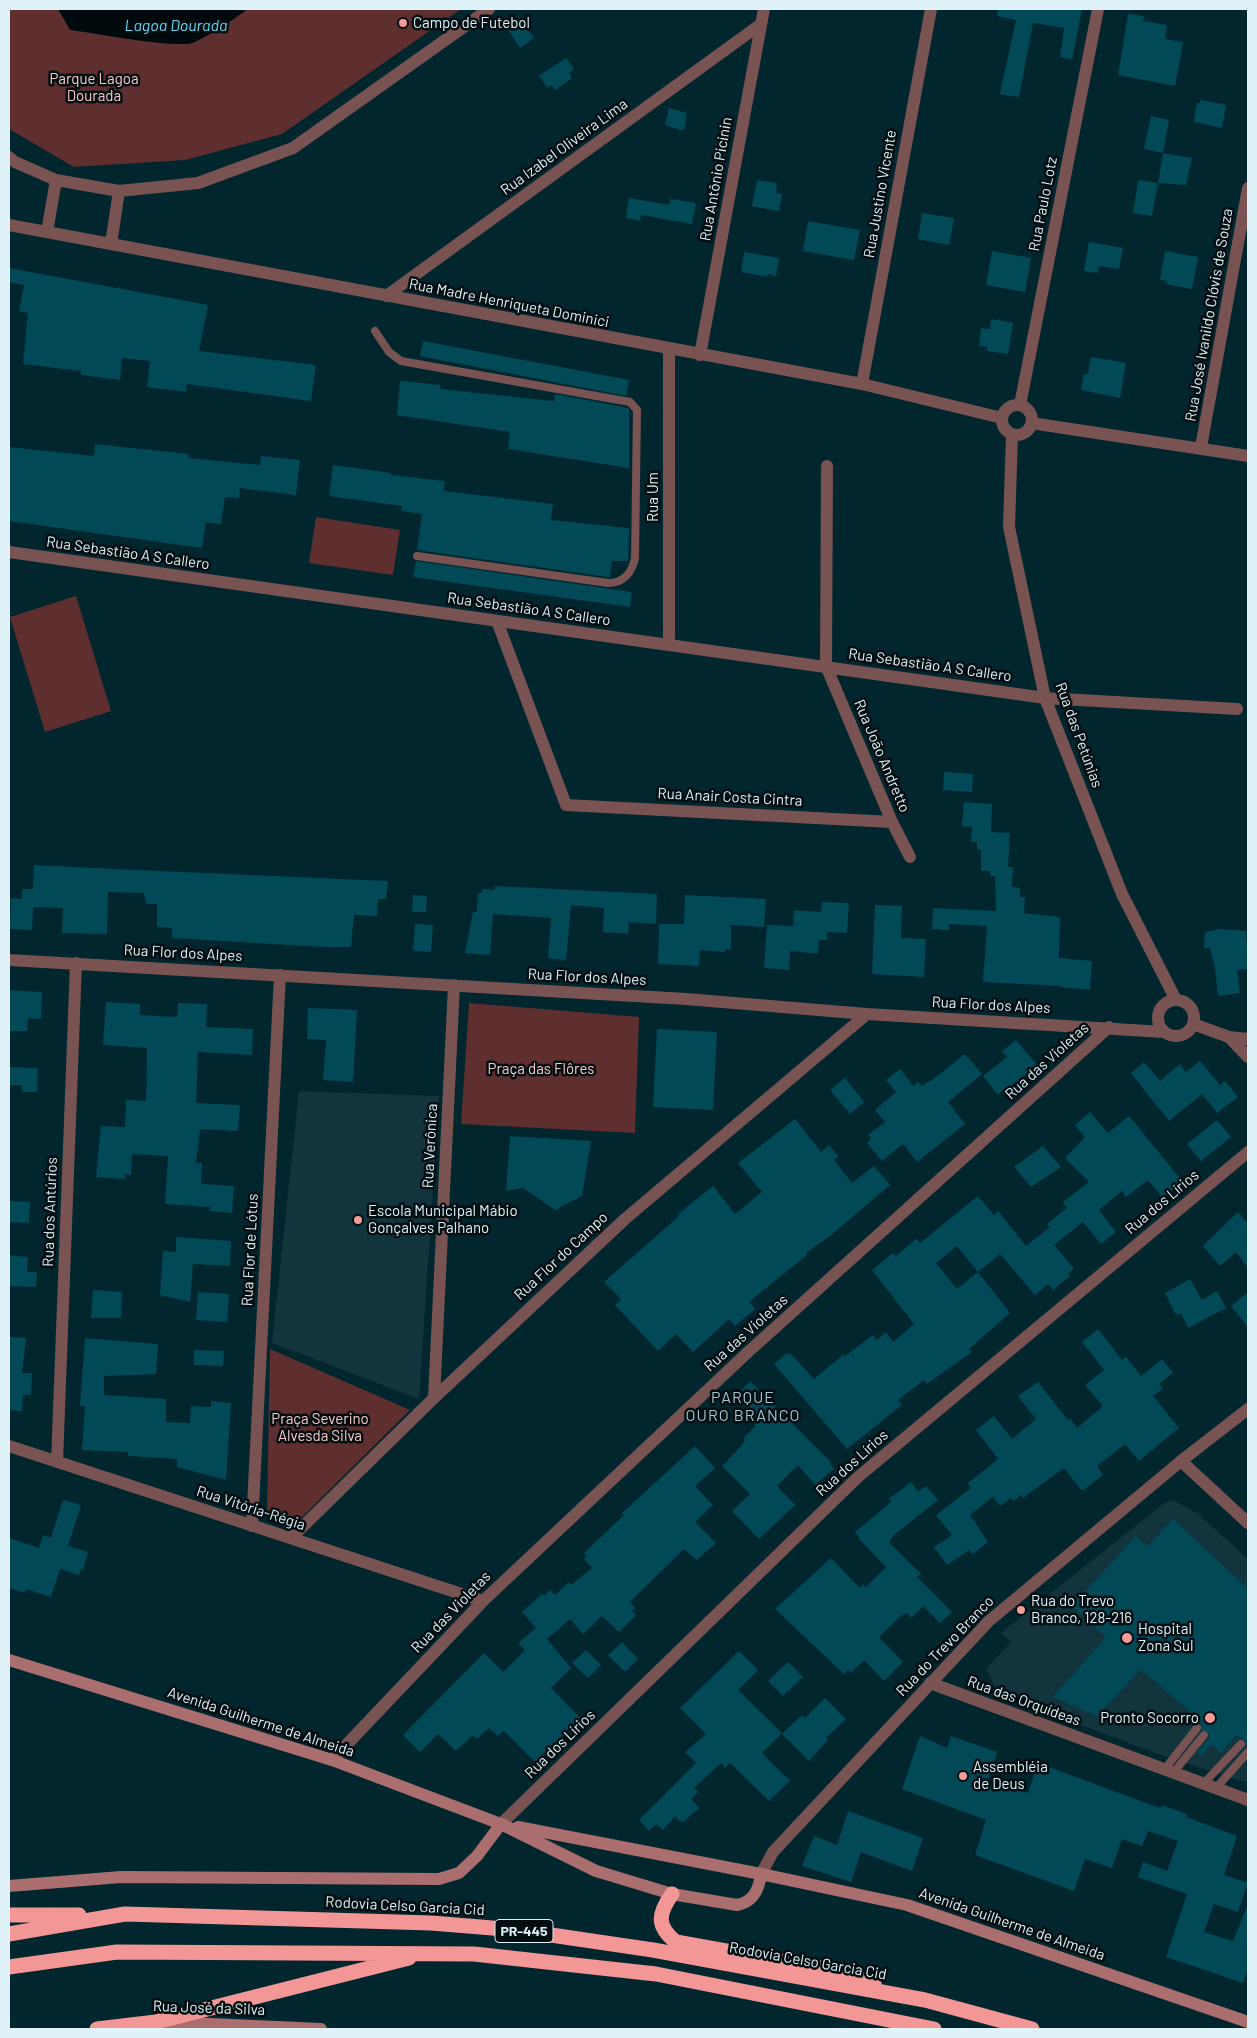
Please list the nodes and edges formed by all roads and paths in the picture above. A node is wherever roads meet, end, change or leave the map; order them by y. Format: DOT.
graph roads {
  1 [pos="489,9"];
  2 [pos="764,9"];
  3 [pos="931,9"];
  4 [pos="1098,9"];
  5 [pos="761,24"];
  6 [pos="9,157"];
  7 [pos="56,180"];
  8 [pos="1248,188"];
  9 [pos="119,191"];
  10 [pos="9,225"];
  11 [pos="47,232"];
  12 [pos="111,244"];
  13 [pos="386,296"];
  14 [pos="376,331"];
  15 [pos="669,349"];
  16 [pos="700,355"];
  17 [pos="862,384"];
  18 [pos="1020,405"];
  19 [pos="1002,418"];
  20 [pos="1031,423"];
  21 [pos="1012,434"];
  22 [pos="1201,447"];
  23 [pos="1248,456"];
  24 [pos="827,466"];
  25 [pos="9,552"];
  26 [pos="417,556"];
  27 [pos="497,621"];
  28 [pos="669,645"];
  29 [pos="826,666"];
  30 [pos="1045,698"];
  31 [pos="1236,708"];
  32 [pos="892,822"];
  33 [pos="910,857"];
  34 [pos="9,960"];
  35 [pos="76,963"];
  36 [pos="280,975"];
  37 [pos="454,985"];
  38 [pos="1176,1000"];
  39 [pos="867,1014"];
  40 [pos="1193,1024"];
  41 [pos="1109,1027"];
  42 [pos="1164,1032"];
  43 [pos="1229,1037"];
  44 [pos="1248,1038"];
  45 [pos="1248,1058"];
  46 [pos="1248,1152"];
  47 [pos="434,1398"];
  48 [pos="1248,1409"];
  49 [pos="9,1446"];
  50 [pos="57,1462"];
  51 [pos="1181,1462"];
  52 [pos="1248,1523"];
  53 [pos="252,1526"];
  54 [pos="291,1538"];
  55 [pos="482,1601"];
  56 [pos="9,1660"];
  57 [pos="930,1683"];
  58 [pos="1196,1728"];
  59 [pos="1204,1735"];
  60 [pos="1240,1744"];
  61 [pos="1248,1752"];
  62 [pos="332,1760"];
  63 [pos="1169,1771"];
  64 [pos="1203,1784"];
  65 [pos="1216,1788"];
  66 [pos="1248,1800"];
  67 [pos="500,1824"];
  68 [pos="761,1874"];
  69 [pos="9,1886"];
  70 [pos="672,1894"];
  71 [pos="125,1914"];
  72 [pos="9,1915"];
  73 [pos="9,1934"];
  74 [pos="433,1952"];
  75 [pos="9,1966"];
  76 [pos="925,2000"];
  77 [pos="156,2022"];
  78 [pos="1248,2022"];
  79 [pos="97,2029"];
  80 [pos="321,2029"];
  81 [pos="934,2029"];
  82 [pos="1032,2029"];
  1 -- 9 [label="street"];
  2 -- 5 [label="street, Rua Antônio Picinin"];
  3 -- 17 [label="street, Rua Justino Vicente"];
  4 -- 18 [label="street, Rua Paulo Lotz"];
  5 -- 13 [label="street, Rua Izabel Oliveira Lima"];
  5 -- 16 [label="street, Rua Antônio Picinin"];
  6 -- 7 [label="street"];
  7 -- 9 [label="street"];
  7 -- 11 [label="street"];
  8 -- 22 [label="street, Rua José Ivanildo Clóvis de Souza"];
  9 -- 12 [label="street"];
  10 -- 11 [label="street, Rua Madre Henriqueta Dominici"];
  11 -- 12 [label="street, Rua Madre Henriqueta Dominici"];
  12 -- 13 [label="street, Rua Madre Henriqueta Dominici"];
  13 -- 15 [label="street, Rua Madre Henriqueta Dominici"];
  14 -- 26 [label="lane"];
  15 -- 16 [label="street, Rua Madre Henriqueta Dominici"];
  15 -- 28 [label="street, Rua Um"];
  16 -- 17 [label="street, Rua Madre Henriqueta Dominici"];
  17 -- 19 [label="street, Rua Madre Henriqueta Dominici"];
  18 -- 19 [label="street"];
  18 -- 20 [label="street"];
  19 -- 21 [label="street"];
  20 -- 21 [label="street"];
  20 -- 22 [label="street"];
  21 -- 30 [label="street, Rua das Petúnias"];
  22 -- 23 [label="street"];
  24 -- 29 [label="street"];
  25 -- 27 [label="street, Rua Sebastião A S Callero"];
  27 -- 28 [label="street, Rua Sebastião A S Callero"];
  27 -- 32 [label="street, Rua Anair Costa Cintra"];
  28 -- 29 [label="street, Rua Sebastião A S Callero"];
  29 -- 30 [label="street, Rua Sebastião A S Callero"];
  29 -- 32 [label="street, Rua João Andretto"];
  30 -- 31 [label="street, Rua Sebastião A S Callero"];
  30 -- 38 [label="street, Rua das Petúnias"];
  32 -- 33 [label="street, Rua João Andretto"];
  34 -- 35 [label="street, Rua Flor dos Alpes"];
  35 -- 36 [label="street, Rua Flor dos Alpes"];
  35 -- 50 [label="street, Rua dos Antúrios"];
  36 -- 37 [label="street, Rua Flor dos Alpes"];
  36 -- 53 [label="street, Rua Flor de Lótus"];
  37 -- 39 [label="street, Rua Flor dos Alpes"];
  37 -- 47 [label="street, Rua Verônica"];
  38 -- 40 [label="street"];
  38 -- 42 [label="street"];
  39 -- 41 [label="street, Rua Flor dos Alpes"];
  39 -- 47 [label="street, Rua Flor do Campo"];
  40 -- 42 [label="street"];
  40 -- 43 [label="street"];
  41 -- 42 [label="street, Rua Flor dos Alpes"];
  41 -- 55 [label="street, Rua das Violetas"];
  43 -- 44 [label="street"];
  43 -- 45 [label="street"];
  46 -- 67 [label="street, Rua dos Lírios"];
  47 -- 54 [label="street, Rua Flor do Campo"];
  48 -- 51 [label="street, Rua do Trevo Branco"];
  49 -- 50 [label="street, Rua Vitória-Régia"];
  50 -- 53 [label="street, Rua Vitória-Régia"];
  51 -- 52 [label="street"];
  51 -- 57 [label="street, Rua do Trevo Branco"];
  53 -- 54 [label="street, Rua Vitória-Régia"];
  54 -- 55 [label="street, Rua Vitória-Régia"];
  55 -- 62 [label="street, Rua das Violetas"];
  56 -- 62 [label="street, Avenida Guilherme de Almeida"];
  57 -- 63 [label="street, Rua das Orquídeas"];
  57 -- 68 [label="street, Rua do Trevo Branco"];
  58 -- 63 [label="lane"];
  59 -- 63 [label="lane"];
  60 -- 64 [label="lane"];
  61 -- 65 [label="lane"];
  62 -- 67 [label="street, Avenida Guilherme de Almeida"];
  63 -- 64 [label="street, Rua das Orquídeas"];
  64 -- 65 [label="street, Rua das Orquídeas"];
  65 -- 66 [label="street, Rua das Orquídeas"];
  67 -- 68 [label="street, Avenida Guilherme de Almeida"];
  67 -- 69 [label="street"];
  67 -- 70 [label="street, Avenida Guilherme de Almeida"];
  68 -- 70 [label="street, Avenida Guilherme de Almeida"];
  68 -- 78 [label="street, Avenida Guilherme de Almeida"];
  70 -- 76 [label="highway"];
  71 -- 72 [label="highway"];
  71 -- 73 [label="highway, Rodovia Celso Garcia Cid / PR-445"];
  71 -- 76 [label="highway, Rodovia Celso Garcia Cid / PR-445"];
  74 -- 75 [label="highway, PR-445"];
  74 -- 77 [label="highway"];
  74 -- 81 [label="highway, PR-445"];
  76 -- 82 [label="highway, Rodovia Celso Garcia Cid / PR-445"];
  77 -- 79 [label="highway, Rua José da Silva"];
  77 -- 80 [label="street, Rua José da Silva"];
}
